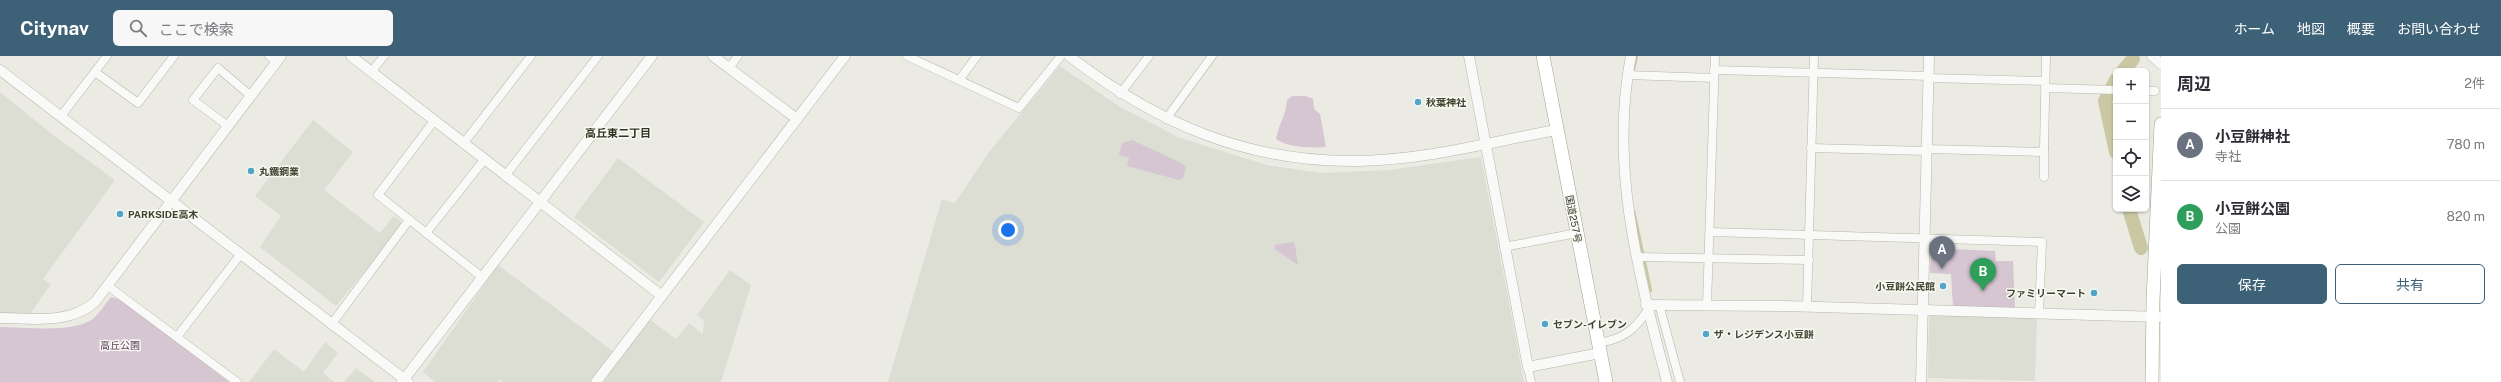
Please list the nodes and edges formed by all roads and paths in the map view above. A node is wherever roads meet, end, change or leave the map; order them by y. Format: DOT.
graph roads {
  1 [pos="106,56"];
  2 [pos="174,56"];
  3 [pos="350,56"];
  4 [pos="384,56"];
  5 [pos="531,56"];
  6 [pos="598,56"];
  7 [pos="652,56"];
  8 [pos="713,56"];
  9 [pos="738,56"];
  10 [pos="845,56"];
  11 [pos="907,56"];
  12 [pos="977,56"];
  13 [pos="1061,56"];
  14 [pos="1148,56"];
  15 [pos="1212,56"];
  16 [pos="1469,56"];
  17 [pos="1543,56"];
  18 [pos="1631,56"];
  19 [pos="1715,56"];
  20 [pos="1814,56"];
  21 [pos="1929,56"];
  22 [pos="2046,56"];
  23 [pos="2152,56"];
  24 [pos="276,58"];
  25 [pos="1074,58"];
  26 [pos="2161,64"];
  27 [pos="729,68"];
  28 [pos="0,70"];
  29 [pos="95,72"];
  30 [pos="371,72"];
  31 [pos="1814,73"];
  32 [pos="1714,74"];
  33 [pos="1631,75"];
  34 [pos="1929,77"];
  35 [pos="959,80"];
  36 [pos="2045,85"];
  37 [pos="2111,90"];
  38 [pos="2149,91"];
  39 [pos="2155,91"];
  40 [pos="1120,94"];
  41 [pos="251,96"];
  42 [pos="61,116"];
  43 [pos="797,119"];
  44 [pos="1166,119"];
  45 [pos="434,121"];
  46 [pos="2161,124"];
  47 [pos="228,126"];
  48 [pos="1556,130"];
  49 [pos="463,144"];
  50 [pos="1484,144"];
  51 [pos="1812,148"];
  52 [pos="2044,148"];
  53 [pos="1927,150"];
  54 [pos="484,160"];
  55 [pos="505,176"];
  56 [pos="2044,177"];
  57 [pos="171,202"];
  58 [pos="539,202"];
  59 [pos="409,220"];
  60 [pos="1710,232"];
  61 [pos="426,233"];
  62 [pos="1576,233"];
  63 [pos="1810,234"];
  64 [pos="1925,238"];
  65 [pos="1504,247"];
  66 [pos="240,255"];
  67 [pos="1642,257"];
  68 [pos="1709,258"];
  69 [pos="1809,260"];
  70 [pos="482,277"];
  71 [pos="108,286"];
  72 [pos="662,296"];
  73 [pos="1659,304"];
  74 [pos="1707,305"];
  75 [pos="1807,307"];
  76 [pos="1647,308"];
  77 [pos="1924,310"];
  78 [pos="2039,313"];
  79 [pos="2157,317"];
  80 [pos="0,318"];
  81 [pos="331,325"];
  82 [pos="177,337"];
  83 [pos="1600,348"];
  84 [pos="1528,367"];
  85 [pos="405,381"];
  86 [pos="237,382"];
  87 [pos="596,382"];
  88 [pos="1530,382"];
  89 [pos="1606,382"];
  90 [pos="1667,382"];
  91 [pos="1680,382"];
  92 [pos="1921,382"];
  93 [pos="2152,382"];
  1 -- 29 [label="street"];
  2 -- 29 [label="street"];
  3 -- 30 [label="street"];
  4 -- 30 [label="street"];
  5 -- 49 [label="street"];
  6 -- 55 [label="street"];
  7 -- 58 [label="street"];
  8 -- 27 [label="street"];
  9 -- 27 [label="street"];
  10 -- 43 [label="street"];
  11 -- 35 [label="street"];
  12 -- 35 [label="street"];
  13 -- 35 [label="street"];
  14 -- 40 [label="street"];
  15 -- 44 [label="street"];
  16 -- 50 [label="street"];
  17 -- 48 [label="highway, 国道257号"];
  18 -- 33 [label="street"];
  19 -- 32 [label="street"];
  20 -- 31 [label="street"];
  21 -- 34 [label="street"];
  22 -- 36 [label="street"];
  23 -- 26 [label="street"];
  24 -- 41 [label="street"];
  25 -- 40 [label="street"];
  27 -- 43 [label="street"];
  28 -- 42 [label="street"];
  29 -- 42 [label="street"];
  30 -- 45 [label="street"];
  31 -- 32 [label="street"];
  31 -- 34 [label="street"];
  31 -- 51 [label="street"];
  32 -- 33 [label="street"];
  32 -- 60 [label="street"];
  33 -- 67 [label="street"];
  34 -- 36 [label="street"];
  34 -- 53 [label="street"];
  36 -- 37 [label="street"];
  36 -- 52 [label="street"];
  38 -- 39 [label="street"];
  40 -- 44 [label="street"];
  41 -- 47 [label="street"];
  41 -- 47 [label="street"];
  42 -- 57 [label="street"];
  43 -- 72 [label="street"];
  44 -- 50 [label="street"];
  45 -- 49 [label="street"];
  45 -- 59 [label="street"];
  46 -- 79 [label="highway"];
  47 -- 57 [label="street"];
  48 -- 50 [label="street"];
  48 -- 62 [label="highway, 国道257号"];
  49 -- 54 [label="street"];
  50 -- 65 [label="street"];
  51 -- 53 [label="street"];
  51 -- 63 [label="street"];
  52 -- 53 [label="street"];
  52 -- 56 [label="street"];
  53 -- 64 [label="street"];
  54 -- 55 [label="street"];
  54 -- 61 [label="street"];
  55 -- 58 [label="street"];
  57 -- 66 [label="street"];
  57 -- 71 [label="street"];
  58 -- 70 [label="street"];
  58 -- 72 [label="street"];
  59 -- 61 [label="street"];
  59 -- 81 [label="street"];
  60 -- 63 [label="street"];
  60 -- 68 [label="street"];
  61 -- 70 [label="street"];
  62 -- 65 [label="street"];
  62 -- 83 [label="highway, 国道257号"];
  63 -- 64 [label="street"];
  63 -- 69 [label="street"];
  64 -- 77 [label="street"];
  64 -- 78 [label="street"];
  65 -- 84 [label="street"];
  66 -- 81 [label="street"];
  66 -- 82 [label="street"];
  67 -- 68 [label="street"];
  67 -- 76 [label="street"];
  68 -- 69 [label="street"];
  68 -- 74 [label="street"];
  69 -- 75 [label="street"];
  70 -- 85 [label="street"];
  71 -- 80 [label="street"];
  71 -- 82 [label="street"];
  72 -- 87 [label="street"];
  73 -- 74 [label="street"];
  73 -- 76 [label="street"];
  73 -- 91 [label="street"];
  74 -- 75 [label="street"];
  75 -- 77 [label="street"];
  76 -- 83 [label="street"];
  76 -- 90 [label="street"];
  77 -- 78 [label="street"];
  77 -- 92 [label="street"];
  78 -- 79 [label="street"];
  79 -- 93 [label="highway"];
  81 -- 85 [label="street"];
  82 -- 86 [label="street"];
  83 -- 84 [label="street"];
  83 -- 89 [label="highway, 国道257号"];
  84 -- 88 [label="street"];
}
